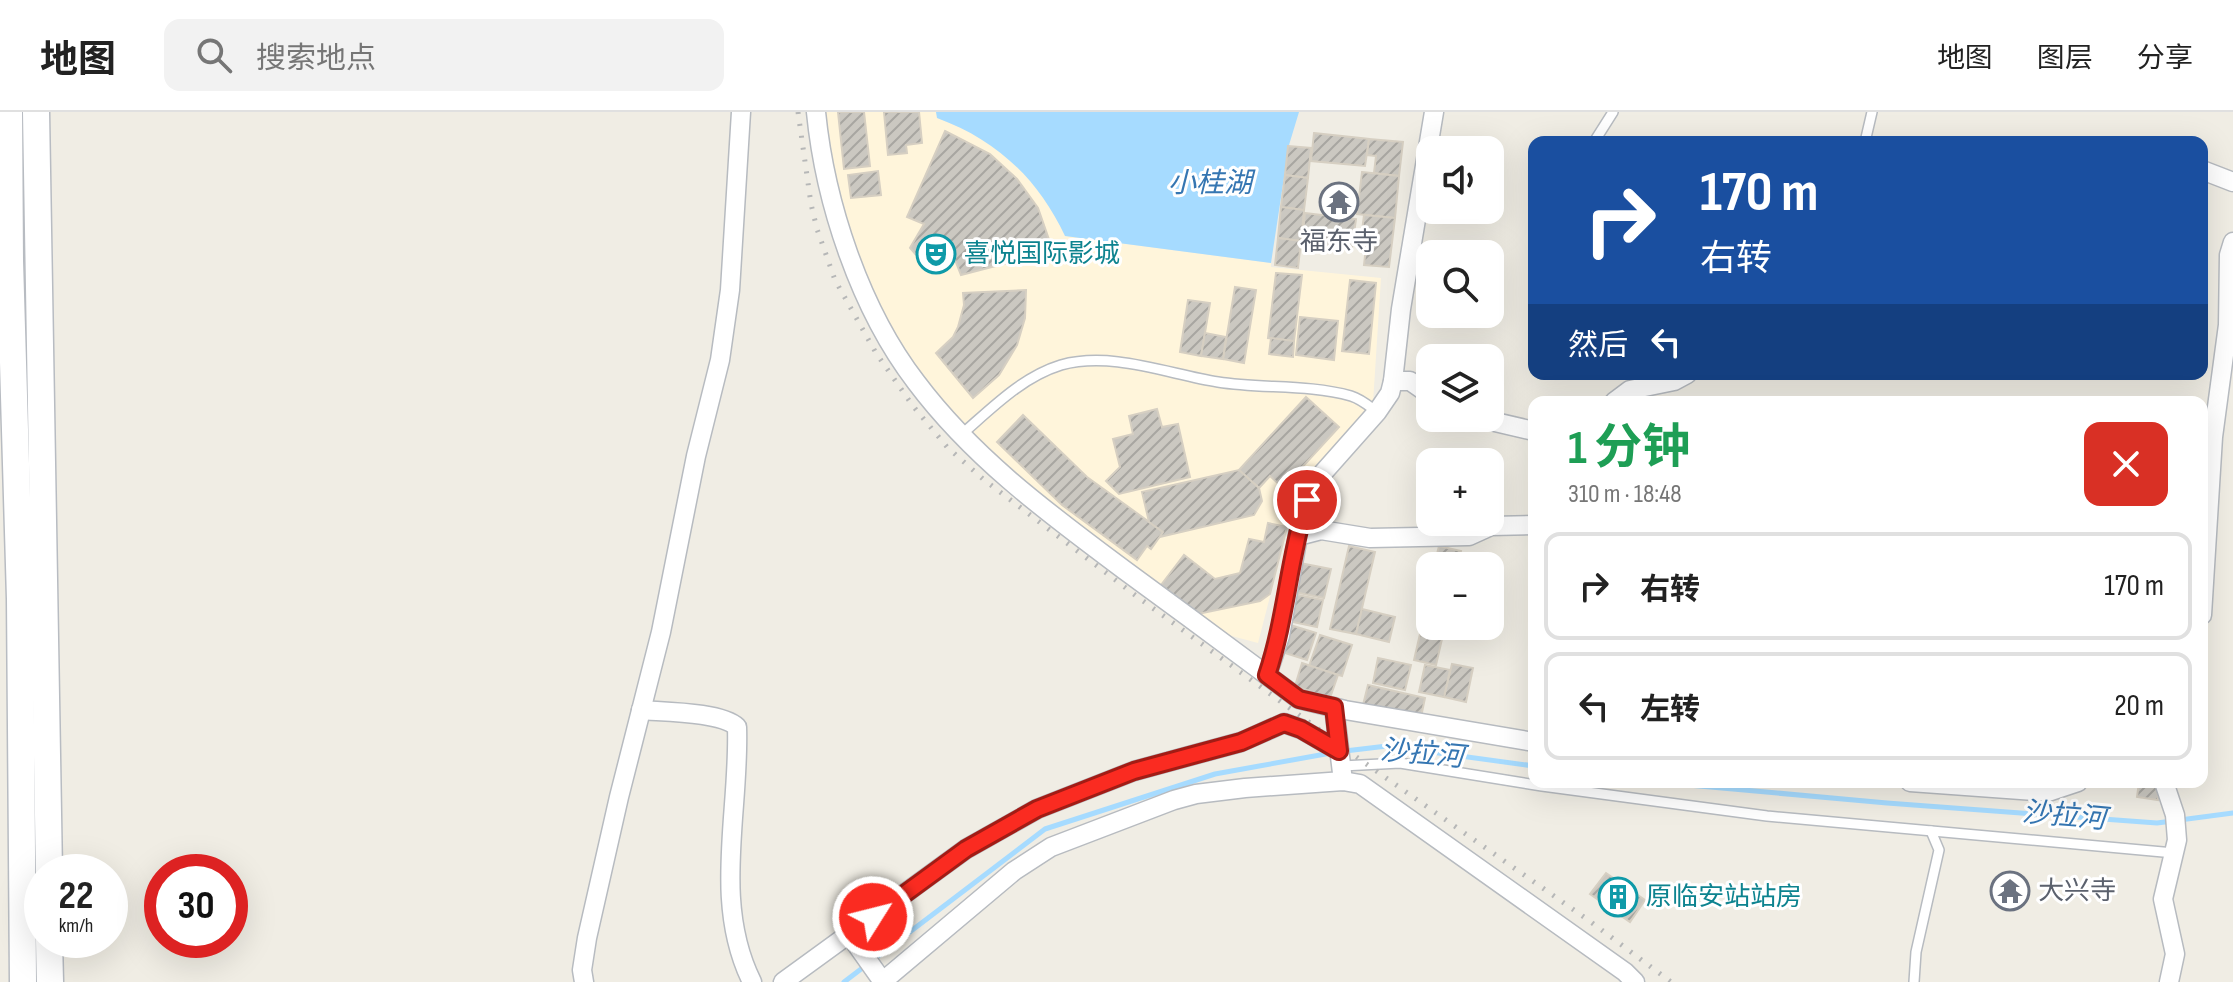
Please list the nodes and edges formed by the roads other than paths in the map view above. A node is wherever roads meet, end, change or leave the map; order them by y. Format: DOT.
graph roads {
  1 [pos="9,112"];
  2 [pos="36,112"];
  3 [pos="741,112"];
  4 [pos="816,112"];
  5 [pos="1434,112"];
  6 [pos="1613,112"];
  7 [pos="1872,112"];
  8 [pos="1598,136"];
  9 [pos="1866,136"];
  10 [pos="2208,172"];
  11 [pos="2233,182"];
  12 [pos="2233,242"];
  13 [pos="37,260"];
  14 [pos="10,261"];
  15 [pos="1676,380"];
  16 [pos="1393,381"];
  17 [pos="1416,385"];
  18 [pos="1622,396"];
  19 [pos="1377,412"];
  20 [pos="1504,424"];
  21 [pos="1528,430"];
  22 [pos="962,434"];
  23 [pos="2208,518"];
  24 [pos="1528,525"];
  25 [pos="1298,536"];
  26 [pos="1267,675"];
  27 [pos="641,710"];
  28 [pos="1334,716"];
  29 [pos="1528,741"];
  30 [pos="1341,766"];
  31 [pos="1528,784"];
  32 [pos="1557,788"];
  33 [pos="1993,788"];
  34 [pos="2060,788"];
  35 [pos="2166,788"];
  36 [pos="1931,831"];
  37 [pos="2176,846"];
  38 [pos="49,854"];
  39 [pos="852,938"];
  40 [pos="49,958"];
  41 [pos="881,980"];
  42 [pos="23,982"];
  43 [pos="50,982"];
  44 [pos="584,982"];
  45 [pos="752,982"];
  46 [pos="783,982"];
  47 [pos="1635,982"];
  48 [pos="1914,982"];
  49 [pos="2169,982"];
  1 -- 14 [label="main road"];
  2 -- 13 [label="main road"];
  3 -- 27 [label="street"];
  4 -- 22 [label="street"];
  5 -- 16 [label="street"];
  6 -- 8 [label="lane"];
  7 -- 9 [label="lane"];
  10 -- 11 [label="street"];
  12 -- 23 [label="street"];
  13 -- 14 [label="main road"];
  13 -- 38 [label="main road"];
  14 -- 42 [label="main road"];
  15 -- 18 [label="street"];
  16 -- 17 [label="street"];
  16 -- 19 [label="street"];
  19 -- 22 [label="lane"];
  19 -- 25 [label="street"];
  20 -- 21 [label="street"];
  22 -- 26 [label="street"];
  24 -- 25 [label="street"];
  25 -- 26 [label="street"];
  26 -- 28 [label="street"];
  27 -- 44 [label="street"];
  27 -- 45 [label="street"];
  28 -- 29 [label="street"];
  28 -- 30 [label="street"];
  30 -- 31 [label="lane"];
  30 -- 39 [label="street"];
  30 -- 41 [label="street"];
  30 -- 47 [label="street"];
  32 -- 36 [label="lane"];
  33 -- 34 [label="street"];
  35 -- 37 [label="street"];
  36 -- 37 [label="lane"];
  36 -- 48 [label="lane"];
  37 -- 49 [label="street"];
  39 -- 41 [label="street"];
  39 -- 46 [label="street"];
  40 -- 43 [label="main road"];
}
